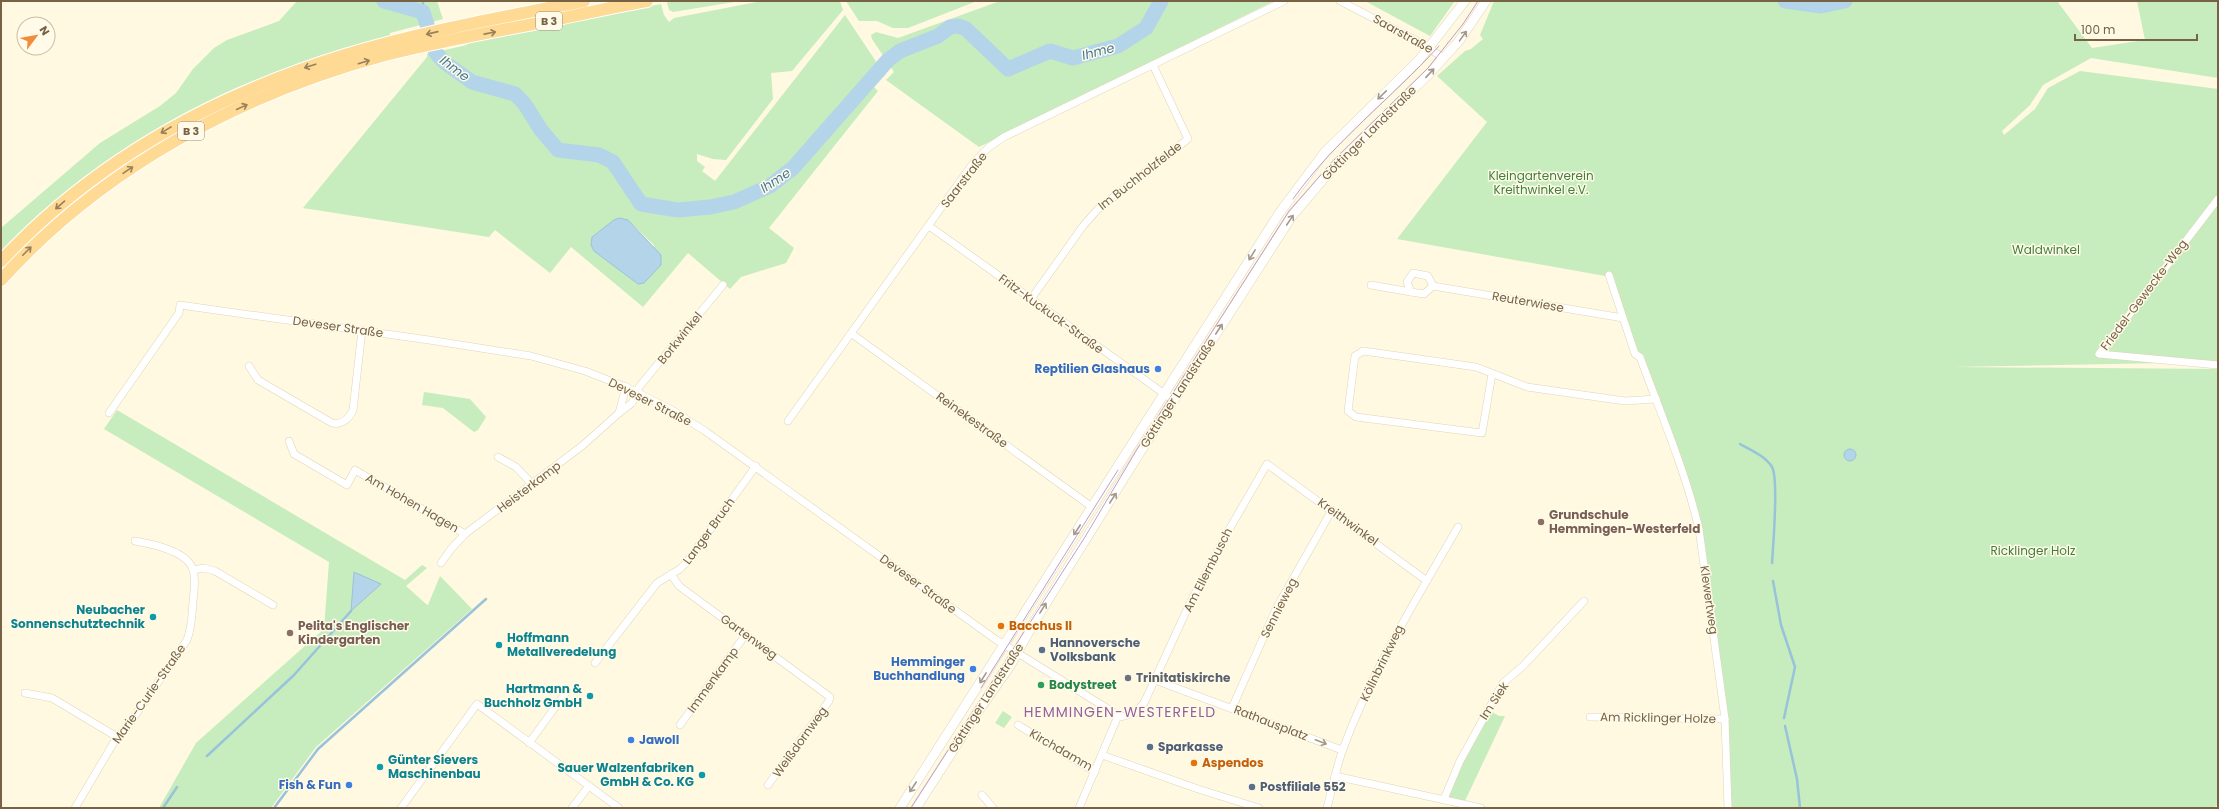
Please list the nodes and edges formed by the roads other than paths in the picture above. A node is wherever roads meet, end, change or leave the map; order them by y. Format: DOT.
graph roads {
  1 [pos="584,1"];
  2 [pos="647,1"];
  3 [pos="1284,1"];
  4 [pos="1340,1"];
  5 [pos="1465,1"];
  6 [pos="1486,1"];
  7 [pos="450,35"];
  8 [pos="416,42"];
  9 [pos="1430,48"];
  10 [pos="1443,58"];
  11 [pos="1153,65"];
  12 [pos="2218,199"];
  13 [pos="929,226"];
  14 [pos="1,261"];
  15 [pos="1609,275"];
  16 [pos="1,280"];
  17 [pos="723,285"];
  18 [pos="1371,285"];
  19 [pos="1433,286"];
  20 [pos="1411,292"];
  21 [pos="1031,299"];
  22 [pos="1623,318"];
  23 [pos="362,330"];
  24 [pos="852,334"];
  25 [pos="2218,365"];
  26 [pos="249,366"];
  27 [pos="1492,374"];
  28 [pos="626,387"];
  29 [pos="637,392"];
  30 [pos="1164,394"];
  31 [pos="1656,399"];
  32 [pos="1173,400"];
  33 [pos="109,413"];
  34 [pos="619,413"];
  35 [pos="788,421"];
  36 [pos="289,441"];
  37 [pos="498,457"];
  38 [pos="1267,464"];
  39 [pos="756,466"];
  40 [pos="532,484"];
  41 [pos="1092,507"];
  42 [pos="1332,510"];
  43 [pos="1458,527"];
  44 [pos="465,534"];
  45 [pos="135,541"];
  46 [pos="442,563"];
  47 [pos="193,570"];
  48 [pos="670,574"];
  49 [pos="1427,581"];
  50 [pos="1584,600"];
  51 [pos="273,605"];
  52 [pos="746,634"];
  53 [pos="1009,648"];
  54 [pos="595,663"];
  55 [pos="1155,680"];
  56 [pos="567,691"];
  57 [pos="24,693"];
  58 [pos="830,697"];
  59 [pos="1232,708"];
  60 [pos="1118,716"];
  61 [pos="1590,716"];
  62 [pos="1725,719"];
  63 [pos="680,725"];
  64 [pos="1018,725"];
  65 [pos="117,737"];
  66 [pos="529,743"];
  67 [pos="1342,750"];
  68 [pos="1102,755"];
  69 [pos="1094,772"];
  70 [pos="1335,776"];
  71 [pos="768,785"];
  72 [pos="589,786"];
  73 [pos="982,795"];
  74 [pos="1444,799"];
  75 [pos="1476,807"];
  76 [pos="75,808"];
  77 [pos="400,808"];
  78 [pos="572,808"];
  79 [pos="619,808"];
  80 [pos="900,808"];
  81 [pos="916,808"];
  82 [pos="993,808"];
  83 [pos="1079,808"];
  84 [pos="1259,808"];
  85 [pos="1327,808"];
  86 [pos="1728,808"];
  1 -- 7 [label="highway, B 3"];
  7 -- 2 [label="highway, B 3, one-way"];
  3 -- 11 [label="street, Saarstraße"];
  4 -- 9 [label="street, Saarstraße"];
  5 -- 9 [label="street, Göttinger Landstraße"];
  10 -- 6 [label="street, Göttinger Landstraße, one-way"];
  7 -- 8 [label="highway, B 3"];
  8 -- 14 [label="highway, B 3, one-way"];
  16 -- 8 [label="highway, B 3, one-way"];
  9 -- 10 [label="street, Saarstraße"];
  9 -- 30 [label="street, Göttinger Landstraße, one-way"];
  32 -- 10 [label="street, Göttinger Landstraße, one-way"];
  11 -- 13 [label="street, Saarstraße"];
  11 -- 21 [label="street, Im Buchholzfelde"];
  12 -- 25 [label="street, Friedel-Gewecke-Weg"];
  13 -- 21 [label="street, Fritz-Kuckuck-Straße"];
  13 -- 24 [label="street, Saarstraße"];
  15 -- 22 [label="street"];
  17 -- 29 [label="street, Borkwinkel"];
  18 -- 20 [label="street"];
  19 -- 20 [label="street"];
  19 -- 20 [label="street, Reuterwiese"];
  19 -- 22 [label="street, Reuterwiese"];
  21 -- 30 [label="street, Fritz-Kuckuck-Straße"];
  22 -- 31 [label="street"];
  23 -- 26 [label="street"];
  23 -- 28 [label="street, Deveser Straße"];
  23 -- 33 [label="street, Deveser Straße"];
  24 -- 35 [label="street, Saarstraße"];
  24 -- 41 [label="street, Reinekestraße"];
  27 -- 27 [label="street"];
  27 -- 31 [label="street"];
  28 -- 29 [label="street, Deveser Straße"];
  28 -- 34 [label="street"];
  29 -- 34 [label="street, Heisterkamp"];
  29 -- 39 [label="street, Deveser Straße"];
  30 -- 32 [label="street, Fritz-Kuckuck-Straße"];
  30 -- 41 [label="street, Göttinger Landstraße"];
  31 -- 62 [label="street, Klewertweg"];
  53 -- 32 [label="street, Göttinger Landstraße, one-way"];
  34 -- 40 [label="street, Heisterkamp"];
  36 -- 44 [label="street, Am Hohen Hagen"];
  37 -- 40 [label="street"];
  38 -- 42 [label="street, Kreithwinkel"];
  38 -- 55 [label="street, Am Ellernbusch"];
  39 -- 48 [label="street, Langer Bruch"];
  39 -- 53 [label="street, Deveser Straße"];
  40 -- 44 [label="street, Heisterkamp"];
  41 -- 53 [label="street, Göttinger Landstraße, one-way"];
  42 -- 49 [label="street, Kreithwinkel"];
  42 -- 59 [label="street, Sennieweg"];
  43 -- 49 [label="street, Köllnbrinkweg"];
  44 -- 46 [label="street, Heisterkamp"];
  45 -- 47 [label="street"];
  47 -- 51 [label="street"];
  47 -- 65 [label="street, Marie-Curie-Straße"];
  48 -- 52 [label="street, Gartenweg"];
  48 -- 54 [label="street, Langer Bruch"];
  49 -- 67 [label="street, Köllnbrinkweg"];
  50 -- 74 [label="street, Im Siek"];
  52 -- 58 [label="street, Gartenweg"];
  52 -- 63 [label="street, Immenkamp"];
  53 -- 60 [label="street"];
  53 -- 80 [label="street, Göttinger Landstraße, one-way"];
  53 -- 81 [label="street, Göttinger Landstraße"];
  55 -- 59 [label="street, Rathausplatz"];
  55 -- 60 [label="street"];
  56 -- 66 [label="street"];
  57 -- 65 [label="street"];
  58 -- 71 [label="street, Weißdornweg"];
  59 -- 67 [label="street, Rathausplatz, one-way"];
  60 -- 68 [label="street, Kirchdamm"];
  61 -- 62 [label="street, Am Ricklinger Holze"];
  62 -- 86 [label="street, Klewertweg"];
  64 -- 69 [label="street, Kirchdamm"];
  65 -- 76 [label="street, Marie-Curie-Straße"];
  66 -- 72 [label="street"];
  66 -- 77 [label="street"];
  67 -- 70 [label="street, Köllnbrinkweg"];
  68 -- 69 [label="street, Kirchdamm"];
  68 -- 84 [label="street"];
  69 -- 83 [label="street"];
  70 -- 74 [label="street"];
  70 -- 85 [label="street, Köllnbrinkweg"];
  72 -- 78 [label="street"];
  72 -- 79 [label="street"];
  73 -- 82 [label="street"];
  74 -- 75 [label="street"];
}
